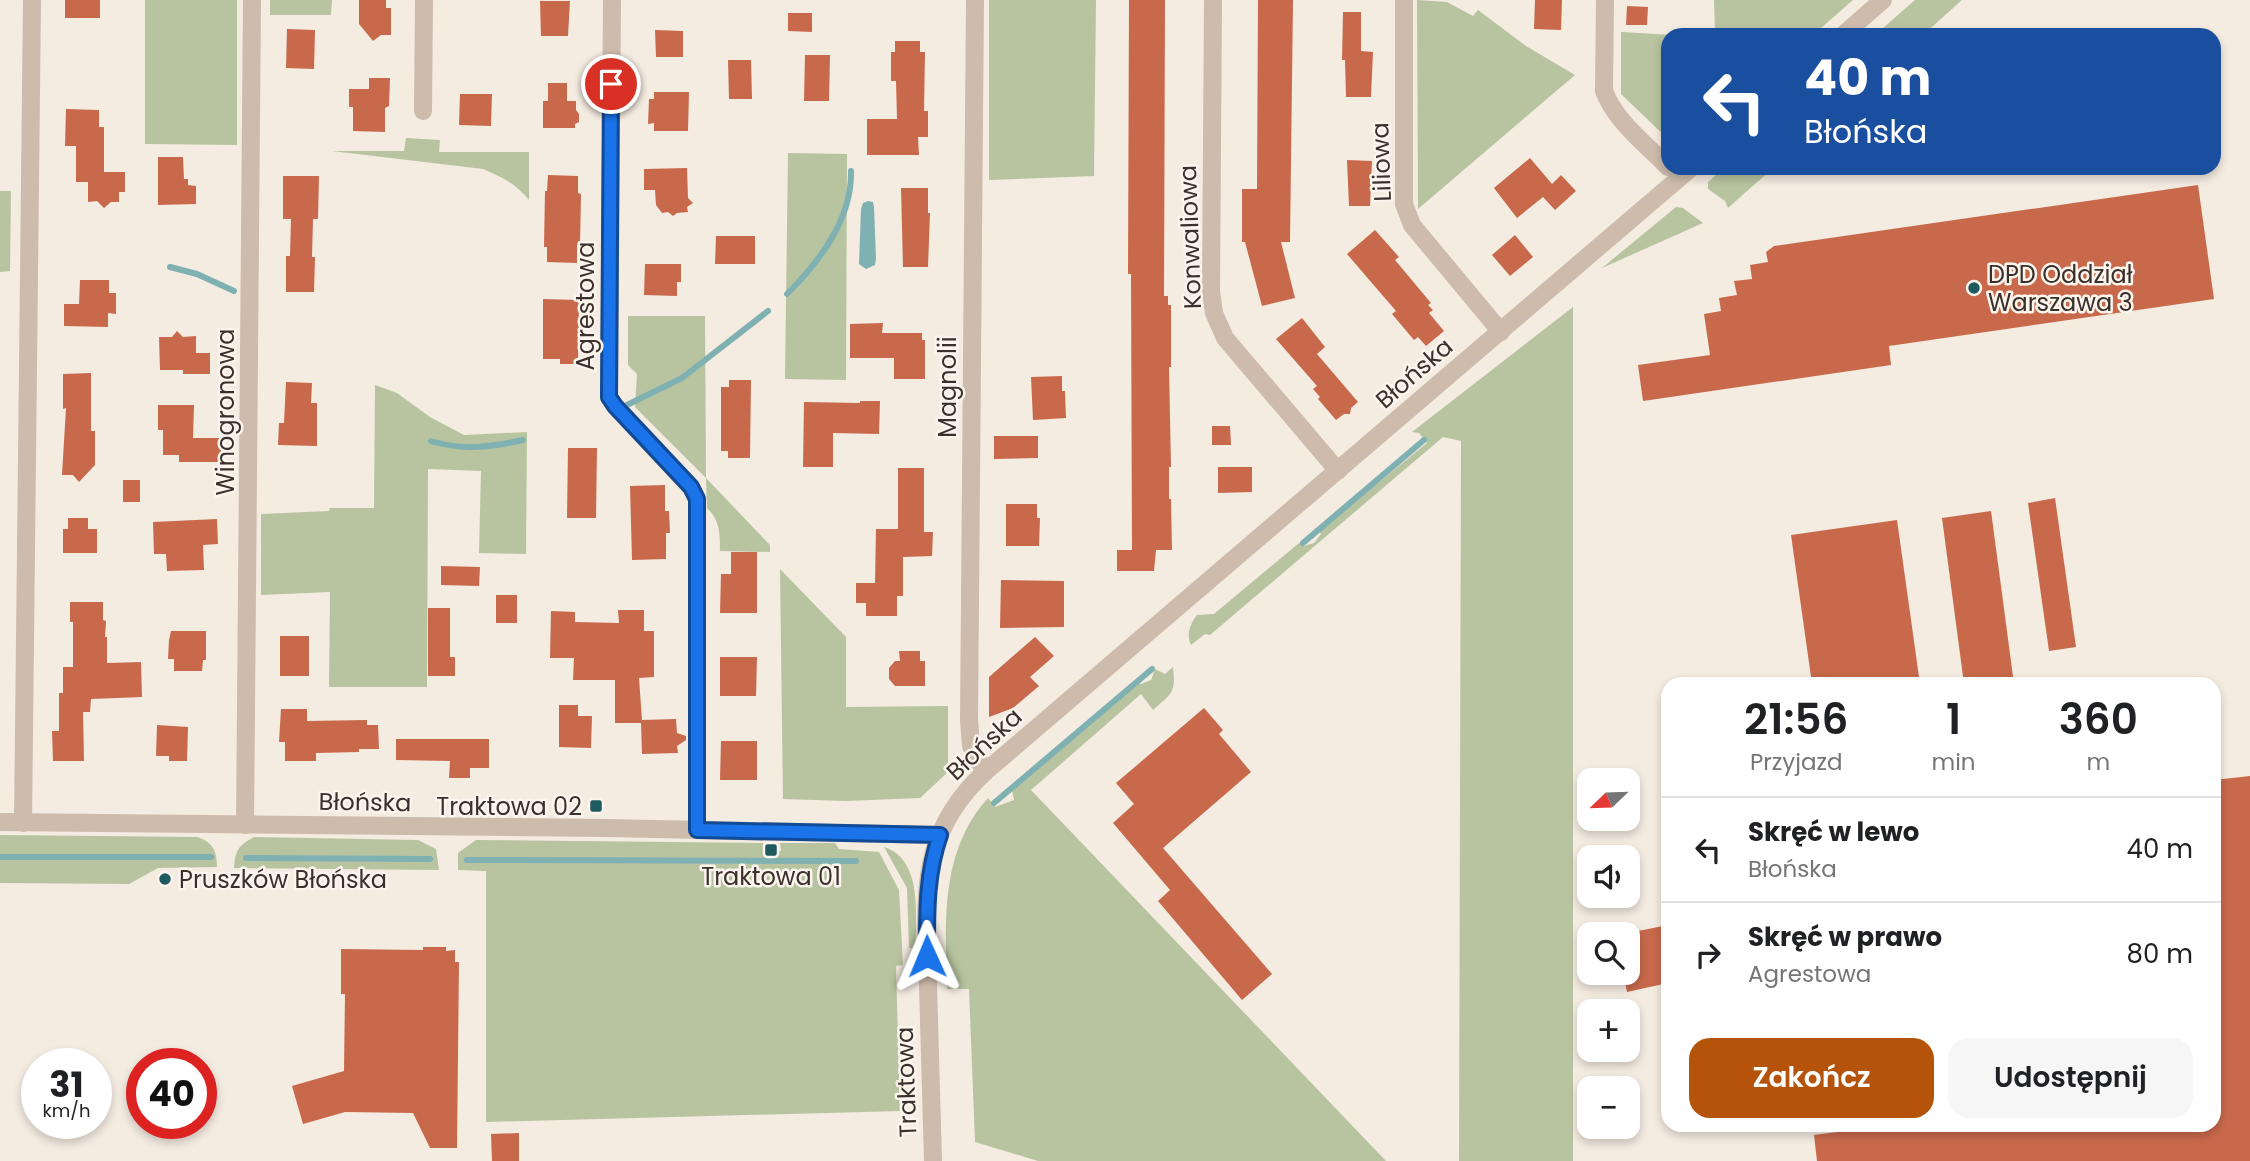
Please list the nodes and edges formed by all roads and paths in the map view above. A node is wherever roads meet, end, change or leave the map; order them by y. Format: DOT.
graph roads {
  1 [pos="32,0"];
  2 [pos="252,0"];
  3 [pos="424,0"];
  4 [pos="612,0"];
  5 [pos="975,0"];
  6 [pos="1213,0"];
  7 [pos="1404,0"];
  8 [pos="1605,0"];
  9 [pos="1883,0"];
  10 [pos="1851,28"];
  11 [pos="423,111"];
  12 [pos="1661,156"];
  13 [pos="1672,175"];
  14 [pos="1501,332"];
  15 [pos="1338,471"];
  16 [pos="985,772"];
  17 [pos="0,822"];
  18 [pos="23,822"];
  19 [pos="245,825"];
  20 [pos="697,830"];
  21 [pos="940,835"];
  22 [pos="933,1161"];
  1 -- 18 [label="street"];
  2 -- 19 [label="street, Winogronowa"];
  3 -- 11 [label="street"];
  4 -- 20 [label="street, Agrestowa"];
  5 -- 16 [label="street, Magnolii"];
  6 -- 15 [label="street, Konwaliowa"];
  7 -- 14 [label="street, Liliowa"];
  8 -- 12 [label="street"];
  9 -- 10 [label="street"];
  13 -- 14 [label="street, Błońska"];
  14 -- 15 [label="street, Błońska"];
  15 -- 16 [label="street, Błońska"];
  16 -- 21 [label="street, Błońska"];
  17 -- 18 [label="street, Błońska"];
  18 -- 19 [label="street, Błońska"];
  19 -- 20 [label="street, Błońska"];
  20 -- 21 [label="street, Błońska"];
  21 -- 22 [label="street, Traktowa"];
}
